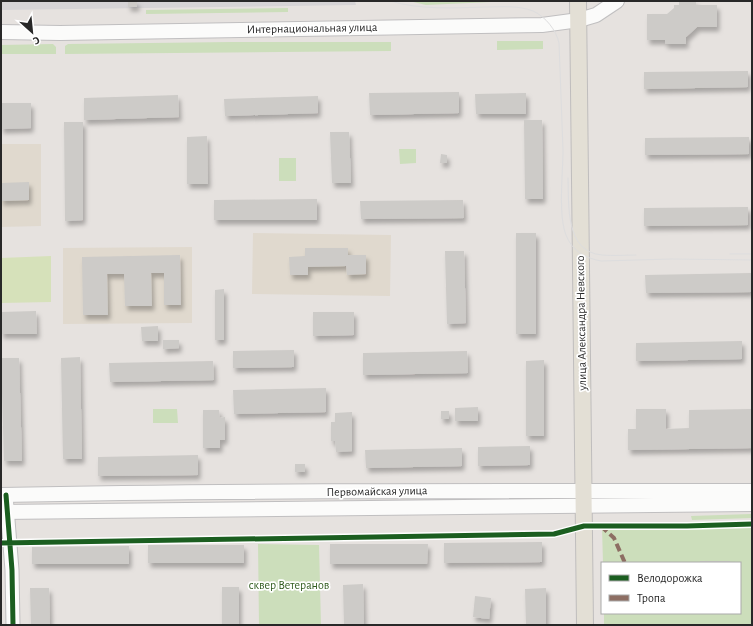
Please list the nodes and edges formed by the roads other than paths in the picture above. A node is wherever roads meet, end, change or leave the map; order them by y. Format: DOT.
graph roads {
  1 [pos="578,1"];
  2 [pos="617,1"];
  3 [pos="579,20"];
  4 [pos="1,32"];
  5 [pos="752,491"];
  6 [pos="3,495"];
  7 [pos="583,498"];
  8 [pos="752,504"];
  9 [pos="3,512"];
  10 [pos="13,625"];
  11 [pos="585,625"];
  1 -- 3 [label="main road, улица Александра Невского"];
  2 -- 3 [label="main road, Интернациональная улица"];
  3 -- 4 [label="main road, Интернациональная улица"];
  3 -- 7 [label="main road, улица Александра Невского"];
  5 -- 7 [label="main road, Первомайская улица"];
  6 -- 7 [label="main road, Первомайская улица"];
  6 -- 9 [label="street"];
  7 -- 8 [label="main road, Первомайская улица"];
  7 -- 9 [label="main road, Первомайская улица"];
  7 -- 11 [label="main road, улица Александра Невского"];
  9 -- 10 [label="street"];
}
